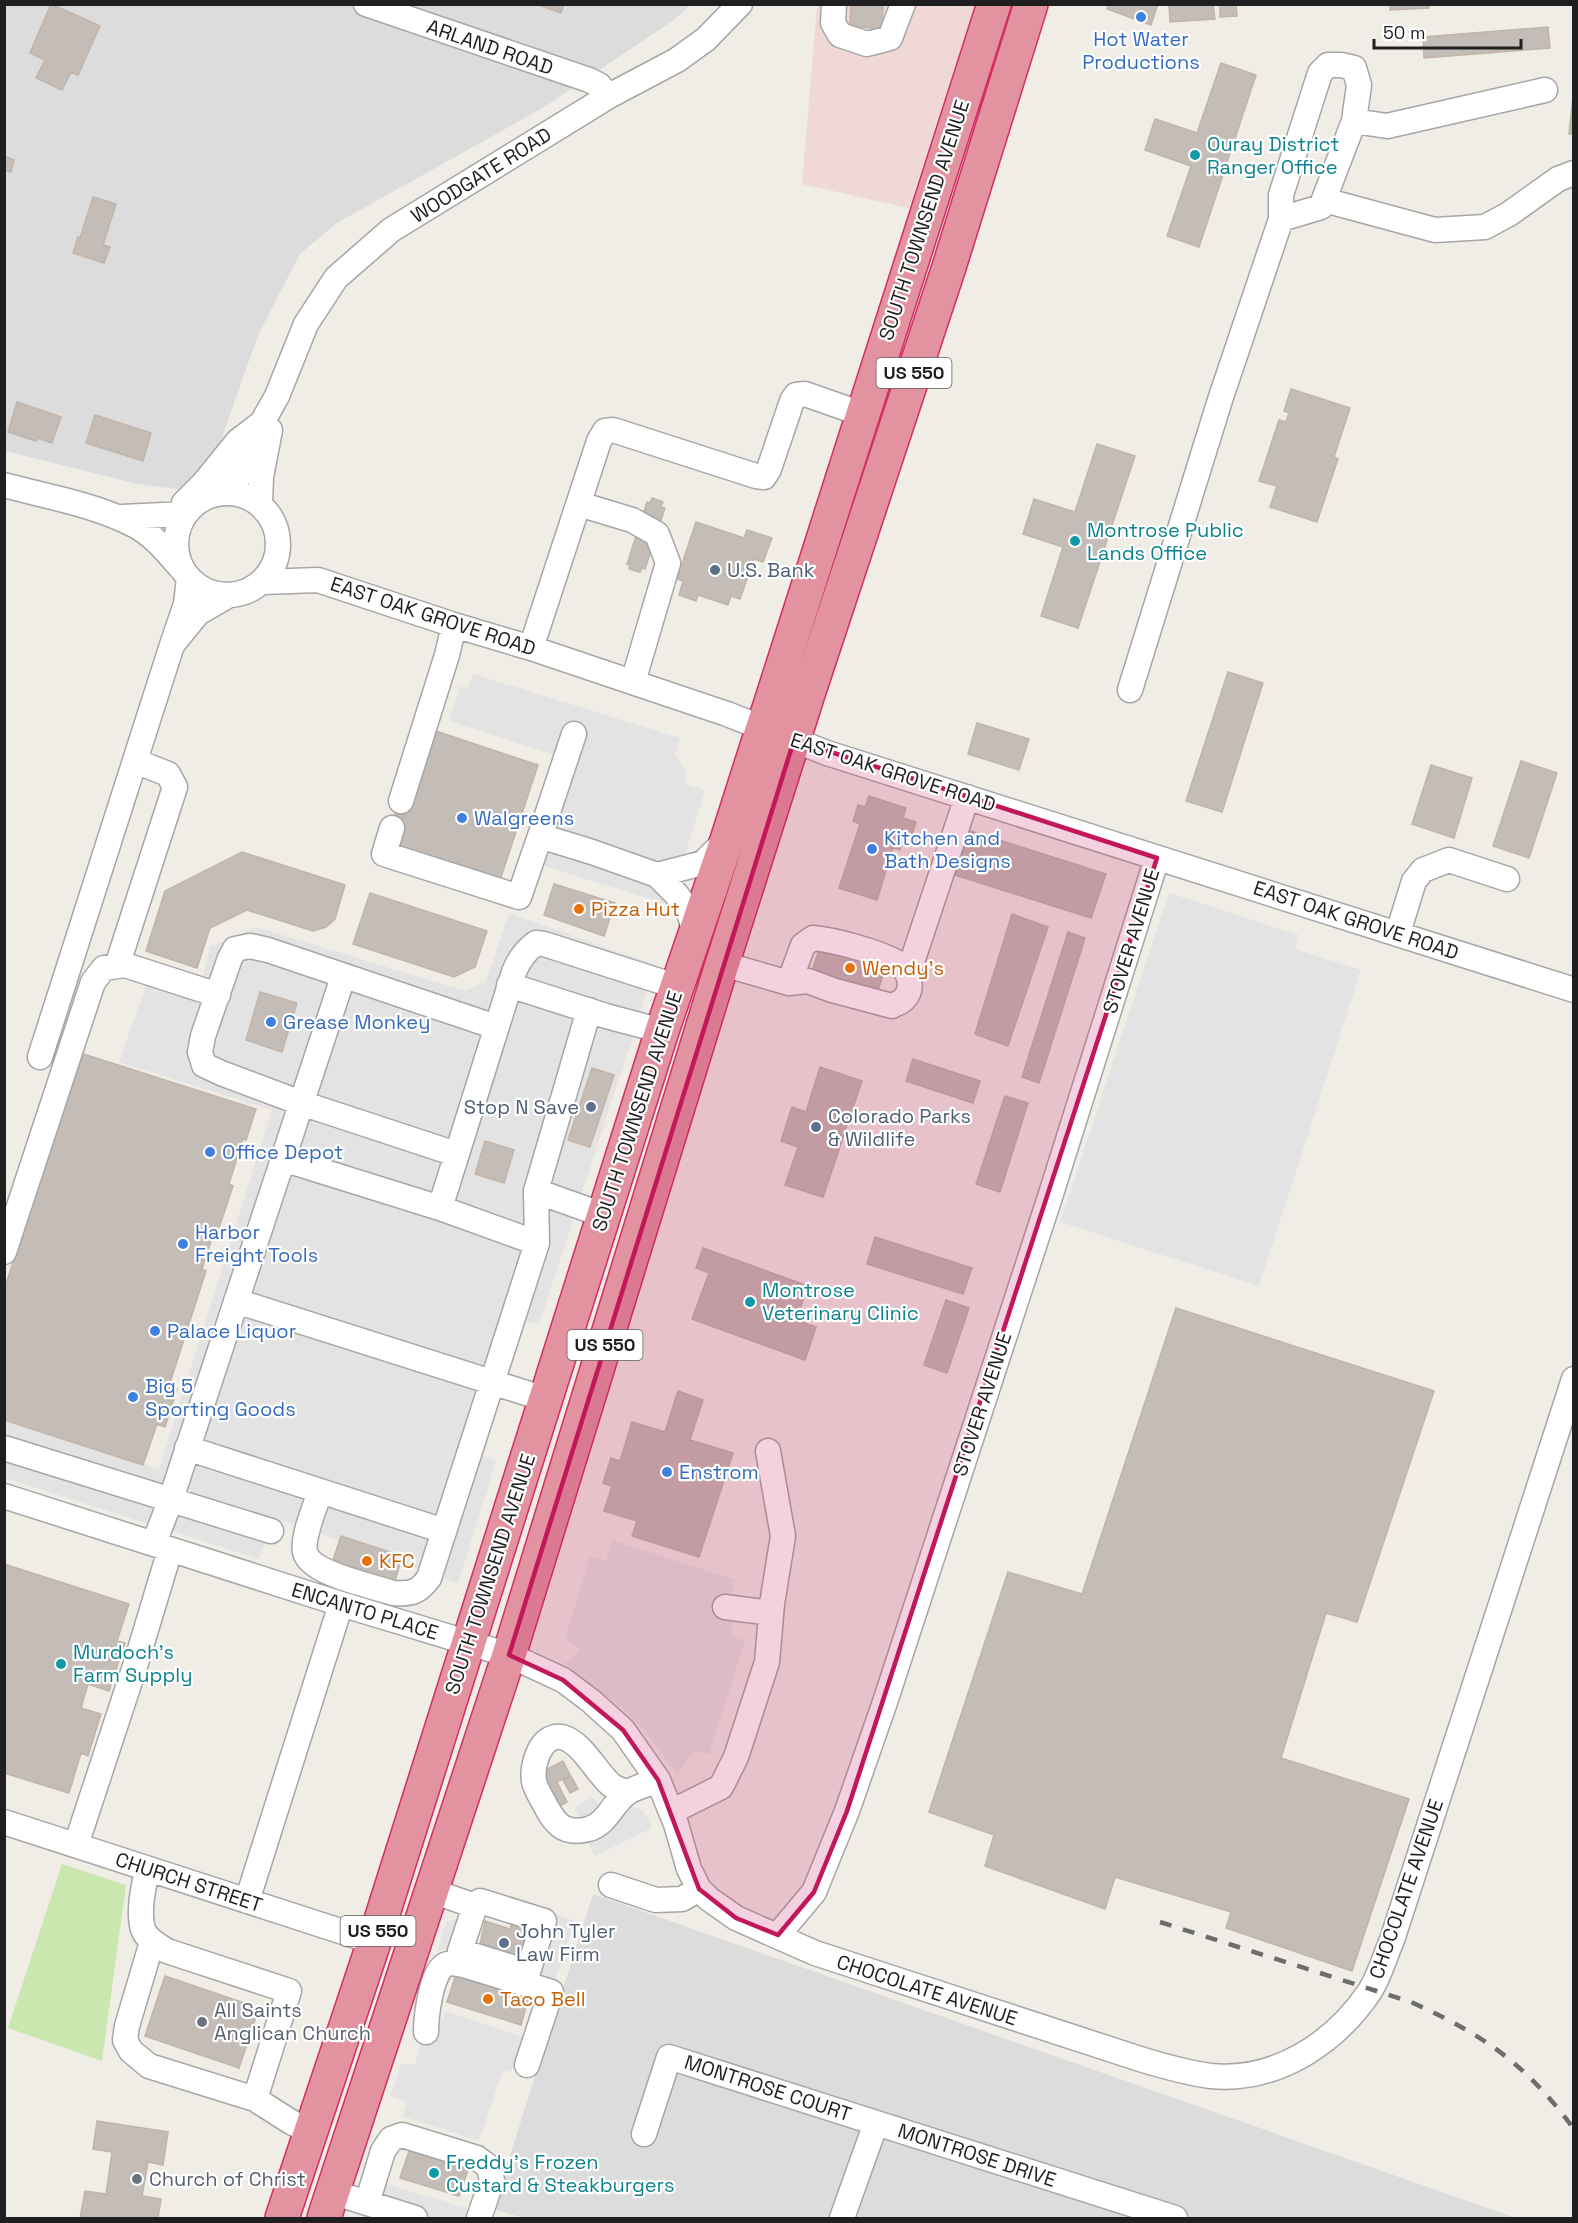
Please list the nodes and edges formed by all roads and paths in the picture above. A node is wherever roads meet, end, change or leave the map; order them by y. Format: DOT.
graph roads {
  1 [pos="366,4"];
  2 [pos="740,4"];
  3 [pos="834,4"];
  4 [pos="903,4"];
  5 [pos="994,4"];
  6 [pos="1031,4"];
  7 [pos="1545,90"];
  8 [pos="609,96"];
  9 [pos="1354,121"];
  10 [pos="1574,173"];
  11 [pos="1324,200"];
  12 [pos="1281,219"];
  13 [pos="277,396"];
  14 [pos="862,414"];
  15 [pos="263,421"];
  16 [pos="4,485"];
  17 [pos="227,493"];
  18 [pos="579,504"];
  19 [pos="260,505"];
  20 [pos="175,516"];
  21 [pos="116,517"];
  22 [pos="279,540"];
  23 [pos="185,573"];
  24 [pos="318,580"];
  25 [pos="263,582"];
  26 [pos="229,595"];
  27 [pos="454,625"];
  28 [pos="172,645"];
  29 [pos="531,648"];
  30 [pos="633,682"];
  31 [pos="1130,690"];
  32 [pos="762,728"];
  33 [pos="574,734"];
  34 [pos="794,740"];
  35 [pos="135,761"];
  36 [pos="967,797"];
  37 [pos="401,801"];
  38 [pos="392,828"];
  39 [pos="540,836"];
  40 [pos="727,840"];
  41 [pos="1157,858"];
  42 [pos="657,875"];
  43 [pos="1507,879"];
  44 [pos="695,933"];
  45 [pos="1398,933"];
  46 [pos="723,964"];
  47 [pos="117,966"];
  48 [pos="908,974"];
  49 [pos="343,976"];
  50 [pos="799,982"];
  51 [pos="510,985"];
  52 [pos="678,987"];
  53 [pos="1574,990"];
  54 [pos="218,994"];
  55 [pos="589,1010"];
  56 [pos="496,1027"];
  57 [pos="50,1028"];
  58 [pos="662,1031"];
  59 [pos="40,1057"];
  60 [pos="68,1057"];
  61 [pos="301,1103"];
  62 [pos="456,1154"];
  63 [pos="283,1159"];
  64 [pos="536,1191"];
  65 [pos="440,1208"];
  66 [pos="603,1215"];
  67 [pos="537,1242"];
  68 [pos="4,1252"];
  69 [pos="236,1302"];
  70 [pos="1574,1379"];
  71 [pos="493,1381"];
  72 [pos="545,1399"];
  73 [pos="4,1448"];
  74 [pos="187,1448"];
  75 [pos="768,1451"];
  76 [pos="320,1492"];
  77 [pos="4,1496"];
  78 [pos="171,1499"];
  79 [pos="272,1531"];
  80 [pos="444,1531"];
  81 [pos="162,1546"];
  82 [pos="341,1604"];
  83 [pos="725,1607"];
  84 [pos="771,1613"];
  85 [pos="468,1642"];
  86 [pos="509,1655"];
  87 [pos="658,1780"];
  88 [pos="627,1793"];
  89 [pos="671,1812"];
  90 [pos="4,1822"];
  91 [pos="76,1845"];
  92 [pos="148,1869"];
  93 [pos="611,1885"];
  94 [pos="699,1889"];
  95 [pos="432,1890"];
  96 [pos="247,1901"];
  97 [pos="475,1905"];
  98 [pos="778,1935"];
  99 [pos="152,1942"];
  100 [pos="374,1942"];
  101 [pos="426,2032"];
  102 [pos="527,2065"];
  103 [pos="255,2099"];
  104 [pos="876,2123"];
  105 [pos="311,2132"];
  106 [pos="644,2134"];
  107 [pos="367,2203"];
  108 [pos="328,2205"];
  109 [pos="282,2218"];
  110 [pos="415,2218"];
  111 [pos="479,2218"];
  112 [pos="842,2218"];
  113 [pos="1175,2218"];
  1 -- 8 [label="street, ARLAND ROAD"];
  2 -- 8 [label="street, WOODGATE ROAD"];
  3 -- 4 [label="street"];
  5 -- 14 [label="highway, SOUTH TOWNSEND AVENUE / US 550"];
  6 -- 34 [label="highway, SOUTH TOWNSEND AVENUE / US 550"];
  7 -- 9 [label="street"];
  8 -- 13 [label="street, WOODGATE ROAD"];
  9 -- 11 [label="street"];
  9 -- 12 [label="street"];
  10 -- 11 [label="street"];
  11 -- 12 [label="street"];
  12 -- 31 [label="street"];
  13 -- 15 [label="street, WOODGATE ROAD"];
  13 -- 19 [label="street, WOODGATE ROAD"];
  14 -- 18 [label="street"];
  14 -- 32 [label="highway, SOUTH TOWNSEND AVENUE / US 550"];
  15 -- 17 [label="street, WOODGATE ROAD"];
  15 -- 20 [label="street, WOODGATE ROAD"];
  16 -- 21 [label="street"];
  17 -- 19 [label="street"];
  17 -- 20 [label="street"];
  18 -- 29 [label="street"];
  18 -- 30 [label="street"];
  19 -- 22 [label="street"];
  20 -- 21 [label="street"];
  20 -- 23 [label="street"];
  21 -- 23 [label="street"];
  22 -- 24 [label="street, EAST OAK GROVE ROAD"];
  22 -- 25 [label="street"];
  23 -- 26 [label="street"];
  23 -- 28 [label="street"];
  24 -- 25 [label="street, EAST OAK GROVE ROAD"];
  24 -- 27 [label="street, EAST OAK GROVE ROAD"];
  25 -- 26 [label="street"];
  26 -- 28 [label="street"];
  27 -- 29 [label="street, EAST OAK GROVE ROAD"];
  27 -- 37 [label="street"];
  28 -- 35 [label="street"];
  29 -- 30 [label="street, EAST OAK GROVE ROAD"];
  30 -- 32 [label="street, EAST OAK GROVE ROAD"];
  32 -- 34 [label="street, EAST OAK GROVE ROAD"];
  32 -- 40 [label="highway, SOUTH TOWNSEND AVENUE / US 550"];
  33 -- 39 [label="street"];
  34 -- 36 [label="street, EAST OAK GROVE ROAD"];
  34 -- 46 [label="highway, SOUTH TOWNSEND AVENUE / US 550"];
  35 -- 47 [label="street"];
  35 -- 57 [label="street"];
  36 -- 41 [label="street, EAST OAK GROVE ROAD"];
  36 -- 48 [label="street"];
  38 -- 39 [label="street"];
  39 -- 42 [label="street"];
  40 -- 42 [label="street"];
  40 -- 44 [label="highway, SOUTH TOWNSEND AVENUE / US 550"];
  41 -- 45 [label="street, EAST OAK GROVE ROAD"];
  41 -- 98 [label="street, STOVER AVENUE"];
  42 -- 44 [label="street"];
  43 -- 45 [label="street"];
  44 -- 52 [label="highway, SOUTH TOWNSEND AVENUE / US 550"];
  45 -- 53 [label="street, EAST OAK GROVE ROAD"];
  46 -- 50 [label="street"];
  46 -- 86 [label="highway, SOUTH TOWNSEND AVENUE / US 550"];
  47 -- 54 [label="street"];
  47 -- 60 [label="street"];
  48 -- 50 [label="street"];
  48 -- 50 [label="street"];
  49 -- 54 [label="street"];
  49 -- 56 [label="street"];
  49 -- 61 [label="street"];
  51 -- 52 [label="street"];
  51 -- 55 [label="street"];
  51 -- 56 [label="street"];
  52 -- 58 [label="highway, SOUTH TOWNSEND AVENUE / US 550"];
  54 -- 61 [label="street"];
  55 -- 58 [label="street"];
  55 -- 64 [label="street"];
  56 -- 62 [label="street"];
  57 -- 59 [label="street"];
  57 -- 60 [label="street"];
  58 -- 66 [label="highway, SOUTH TOWNSEND AVENUE / US 550"];
  60 -- 68 [label="street"];
  61 -- 62 [label="street"];
  61 -- 63 [label="street"];
  62 -- 65 [label="street"];
  63 -- 65 [label="street"];
  63 -- 69 [label="street"];
  64 -- 66 [label="street"];
  64 -- 67 [label="street"];
  65 -- 67 [label="street"];
  66 -- 72 [label="highway, SOUTH TOWNSEND AVENUE / US 550"];
  67 -- 71 [label="street"];
  69 -- 71 [label="street"];
  69 -- 74 [label="street"];
  70 -- 98 [label="street, CHOCOLATE AVENUE"];
  71 -- 72 [label="street"];
  71 -- 80 [label="street"];
  72 -- 85 [label="highway, SOUTH TOWNSEND AVENUE / US 550"];
  73 -- 78 [label="street"];
  74 -- 76 [label="street"];
  74 -- 78 [label="street"];
  75 -- 84 [label="street"];
  76 -- 80 [label="street"];
  76 -- 80 [label="street"];
  77 -- 81 [label="street, ENCANTO PLACE"];
  78 -- 79 [label="street"];
  78 -- 81 [label="street"];
  81 -- 82 [label="street, ENCANTO PLACE"];
  81 -- 91 [label="street"];
  82 -- 85 [label="street, ENCANTO PLACE"];
  82 -- 96 [label="street"];
  83 -- 84 [label="street"];
  84 -- 89 [label="street"];
  85 -- 86 [label="street, ENCANTO PLACE"];
  85 -- 100 [label="highway, SOUTH TOWNSEND AVENUE / US 550"];
  86 -- 87 [label="street, ENCANTO PLACE"];
  86 -- 95 [label="highway, SOUTH TOWNSEND AVENUE / US 550"];
  87 -- 88 [label="street"];
  87 -- 89 [label="street, ENCANTO PLACE"];
  88 -- 88 [label="street"];
  89 -- 94 [label="street, ENCANTO PLACE"];
  90 -- 91 [label="street, CHURCH STREET"];
  91 -- 92 [label="street, CHURCH STREET"];
  92 -- 96 [label="street, CHURCH STREET"];
  92 -- 99 [label="street"];
  93 -- 94 [label="street"];
  94 -- 98 [label="street, ENCANTO PLACE"];
  95 -- 97 [label="street"];
  95 -- 108 [label="highway, SOUTH TOWNSEND AVENUE / US 550"];
  96 -- 100 [label="street, CHURCH STREET"];
  99 -- 103 [label="street"];
  99 -- 103 [label="street"];
  100 -- 105 [label="highway, SOUTH TOWNSEND AVENUE / US 550"];
  101 -- 102 [label="street"];
  103 -- 105 [label="street"];
  104 -- 106 [label="street, MONTROSE COURT"];
  104 -- 112 [label="street, MONTROSE DRIVE"];
  104 -- 113 [label="street, MONTROSE DRIVE"];
  105 -- 109 [label="highway, SOUTH TOWNSEND AVENUE / US 550"];
  107 -- 108 [label="street"];
  107 -- 110 [label="street"];
  107 -- 111 [label="street"];
}
